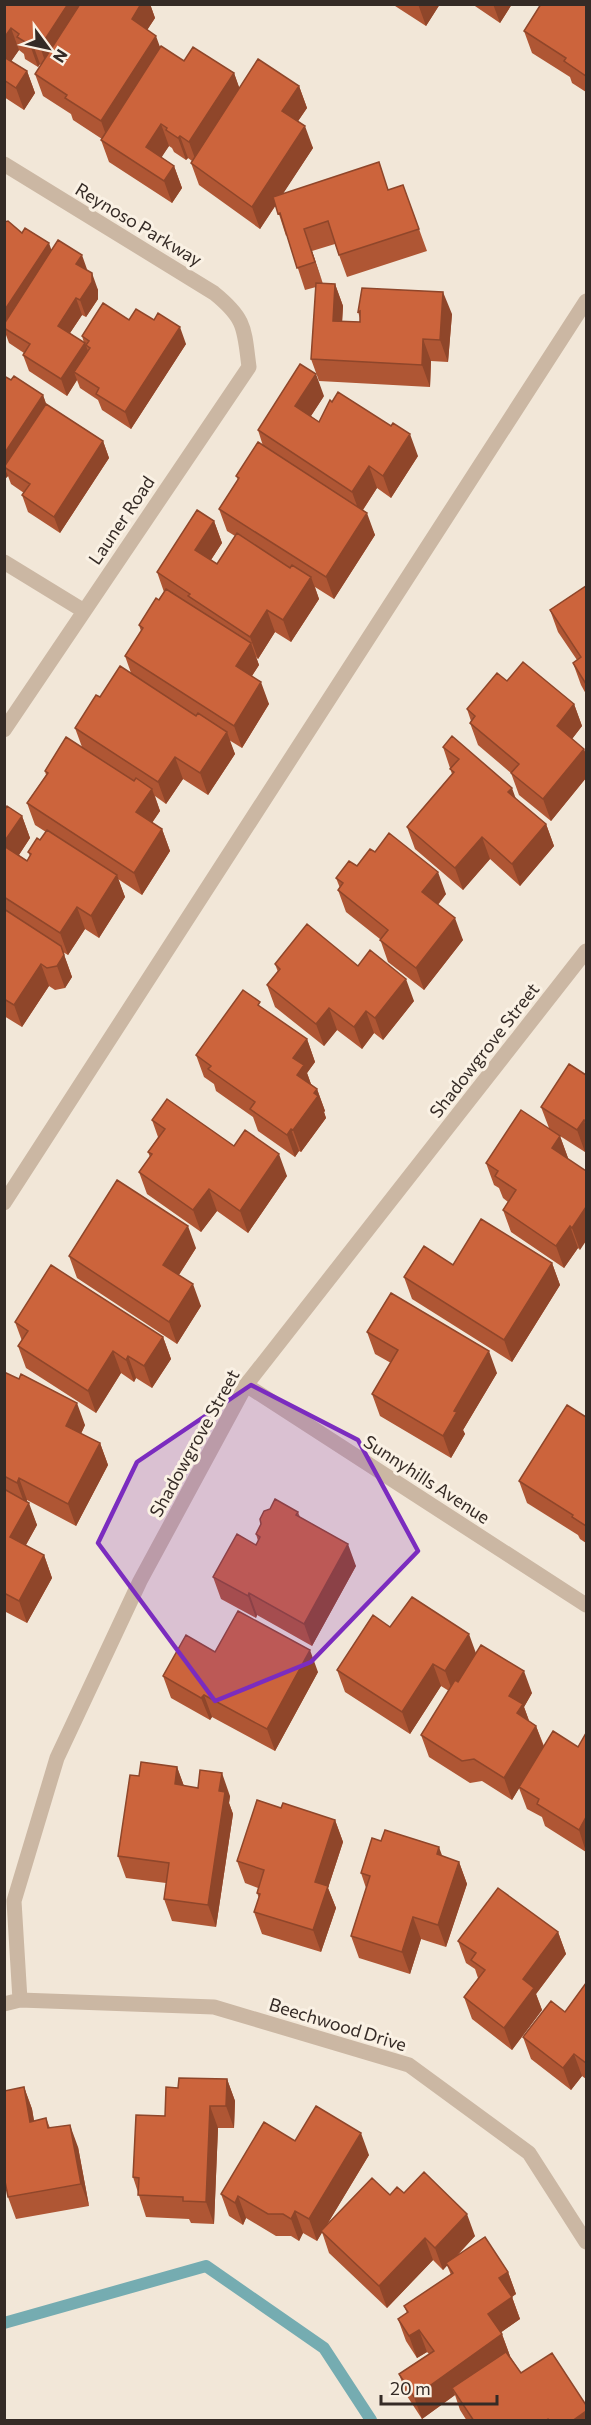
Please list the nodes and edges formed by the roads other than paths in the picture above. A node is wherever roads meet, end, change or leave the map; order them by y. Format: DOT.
graph roads {
  1 [pos="4,164"];
  2 [pos="586,301"];
  3 [pos="244,327"];
  4 [pos="4,562"];
  5 [pos="84,611"];
  6 [pos="4,730"];
  7 [pos="586,951"];
  8 [pos="4,1203"];
  9 [pos="246,1385"];
  10 [pos="586,1605"];
  11 [pos="12,2002"];
  12 [pos="586,2242"];
  1 -- 3 [label="street, Reynoso Parkway"];
  2 -- 8 [label="street"];
  3 -- 5 [label="street, Launer Road"];
  4 -- 5 [label="street"];
  5 -- 6 [label="street, Launer Road"];
  7 -- 9 [label="street, Shadowgrove Street"];
  9 -- 10 [label="street, Sunnyhills Avenue"];
  9 -- 11 [label="street, Shadowgrove Street"];
  11 -- 12 [label="street, Beechwood Drive"];
}
